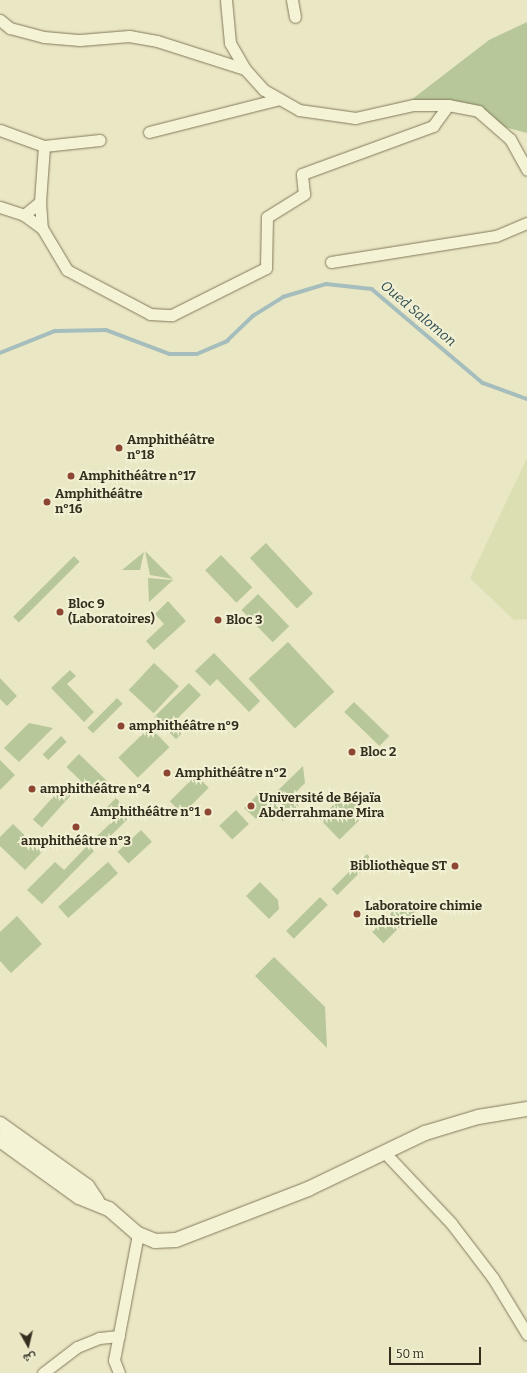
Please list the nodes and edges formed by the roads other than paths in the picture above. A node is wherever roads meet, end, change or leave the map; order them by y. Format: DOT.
graph roads {
  1 [pos="226,0"];
  2 [pos="292,0"];
  3 [pos="295,17"];
  4 [pos="0,20"];
  5 [pos="245,69"];
  6 [pos="279,99"];
  7 [pos="448,105"];
  8 [pos="0,130"];
  9 [pos="149,132"];
  10 [pos="100,140"];
  11 [pos="44,146"];
  12 [pos="527,170"];
  13 [pos="40,202"];
  14 [pos="0,207"];
  15 [pos="24,214"];
  16 [pos="527,223"];
  17 [pos="42,228"];
  18 [pos="331,262"];
  19 [pos="527,1109"];
  20 [pos="0,1124"];
  21 [pos="0,1140"];
  22 [pos="386,1154"];
  23 [pos="97,1201"];
  24 [pos="138,1234"];
  25 [pos="527,1334"];
  26 [pos="119,1336"];
  27 [pos="43,1373"];
  28 [pos="119,1373"];
  1 -- 5 [label="street"];
  2 -- 3 [label="street"];
  4 -- 5 [label="street"];
  5 -- 6 [label="street"];
  6 -- 7 [label="street"];
  6 -- 9 [label="street"];
  7 -- 12 [label="street"];
  7 -- 17 [label="street"];
  8 -- 11 [label="street"];
  10 -- 11 [label="street"];
  11 -- 13 [label="street"];
  13 -- 15 [label="street"];
  13 -- 17 [label="street"];
  14 -- 15 [label="street"];
  15 -- 17 [label="street"];
  16 -- 18 [label="street"];
  19 -- 22 [label="street"];
  20 -- 23 [label="street"];
  21 -- 23 [label="street"];
  22 -- 24 [label="street"];
  22 -- 25 [label="street"];
  23 -- 24 [label="street"];
  24 -- 26 [label="street"];
  26 -- 27 [label="street"];
  26 -- 28 [label="street"];
}
